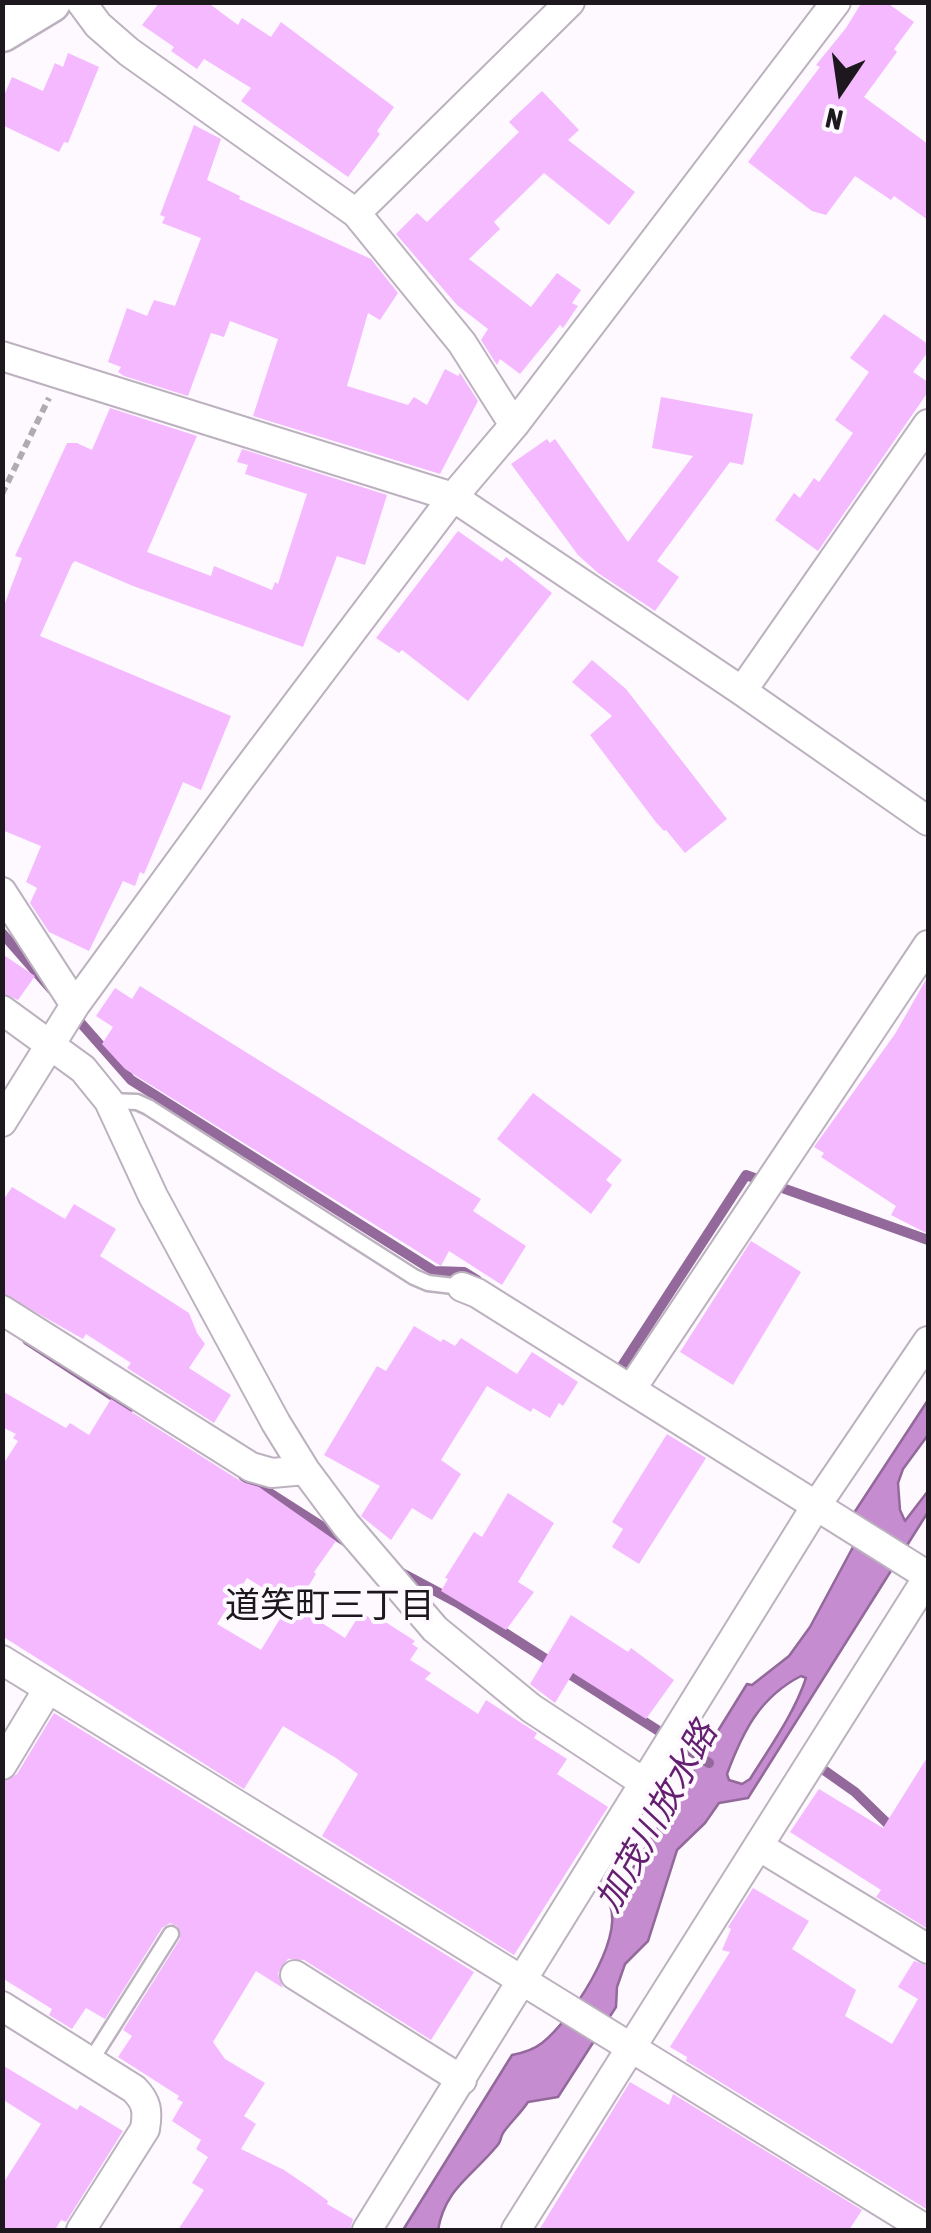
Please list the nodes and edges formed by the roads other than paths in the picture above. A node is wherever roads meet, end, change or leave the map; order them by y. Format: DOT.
graph roads {
  1 [pos="50,2"];
  2 [pos="81,2"];
  3 [pos="570,2"];
  4 [pos="836,2"];
  5 [pos="2,31"];
  6 [pos="356,213"];
  7 [pos="2,356"];
  8 [pos="928,424"];
  9 [pos="514,425"];
  10 [pos="453,497"];
  11 [pos="742,691"];
  12 [pos="928,822"];
  13 [pos="2,892"];
  14 [pos="928,944"];
  15 [pos="75,1005"];
  16 [pos="2,1010"];
  17 [pos="51,1043"];
  18 [pos="109,1101"];
  19 [pos="2,1122"];
  20 [pos="462,1287"];
  21 [pos="2,1310"];
  22 [pos="928,1341"];
  23 [pos="632,1388"];
  24 [pos="305,1470"];
  25 [pos="822,1509"];
  26 [pos="925,1574"];
  27 [pos="2,1660"];
  28 [pos="48,1690"];
  29 [pos="2,1766"];
  30 [pos="643,1782"];
  31 [pos="760,1848"];
  32 [pos="171,1934"];
  33 [pos="928,1949"];
  34 [pos="295,1975"];
  35 [pos="529,1984"];
  36 [pos="2,2006"];
  37 [pos="625,2044"];
  38 [pos="90,2062"];
  39 [pos="462,2080"];
  40 [pos="81,2230"];
  41 [pos="368,2230"];
  42 [pos="516,2230"];
  43 [pos="927,2230"];
  1 -- 5 [label="main road"];
  2 -- 6 [label="street"];
  3 -- 6 [label="street"];
  4 -- 9 [label="street"];
  6 -- 9 [label="street"];
  7 -- 10 [label="street"];
  8 -- 11 [label="street"];
  9 -- 10 [label="street"];
  10 -- 11 [label="street"];
  10 -- 15 [label="street"];
  11 -- 12 [label="street"];
  13 -- 15 [label="street"];
  14 -- 23 [label="street"];
  15 -- 17 [label="street"];
  16 -- 17 [label="street"];
  17 -- 18 [label="street"];
  17 -- 19 [label="street"];
  18 -- 20 [label="lane"];
  18 -- 24 [label="street"];
  20 -- 23 [label="street"];
  21 -- 24 [label="street"];
  22 -- 25 [label="street"];
  23 -- 25 [label="street"];
  24 -- 30 [label="street"];
  25 -- 26 [label="street"];
  25 -- 30 [label="street"];
  26 -- 31 [label="street"];
  27 -- 28 [label="street"];
  28 -- 29 [label="street"];
  28 -- 35 [label="street"];
  30 -- 35 [label="street"];
  31 -- 33 [label="street"];
  31 -- 37 [label="street"];
  32 -- 38 [label="lane"];
  34 -- 39 [label="street"];
  35 -- 37 [label="street"];
  35 -- 39 [label="street"];
  36 -- 38 [label="street"];
  37 -- 42 [label="street"];
  37 -- 43 [label="street"];
  38 -- 40 [label="street"];
  39 -- 41 [label="street"];
}
